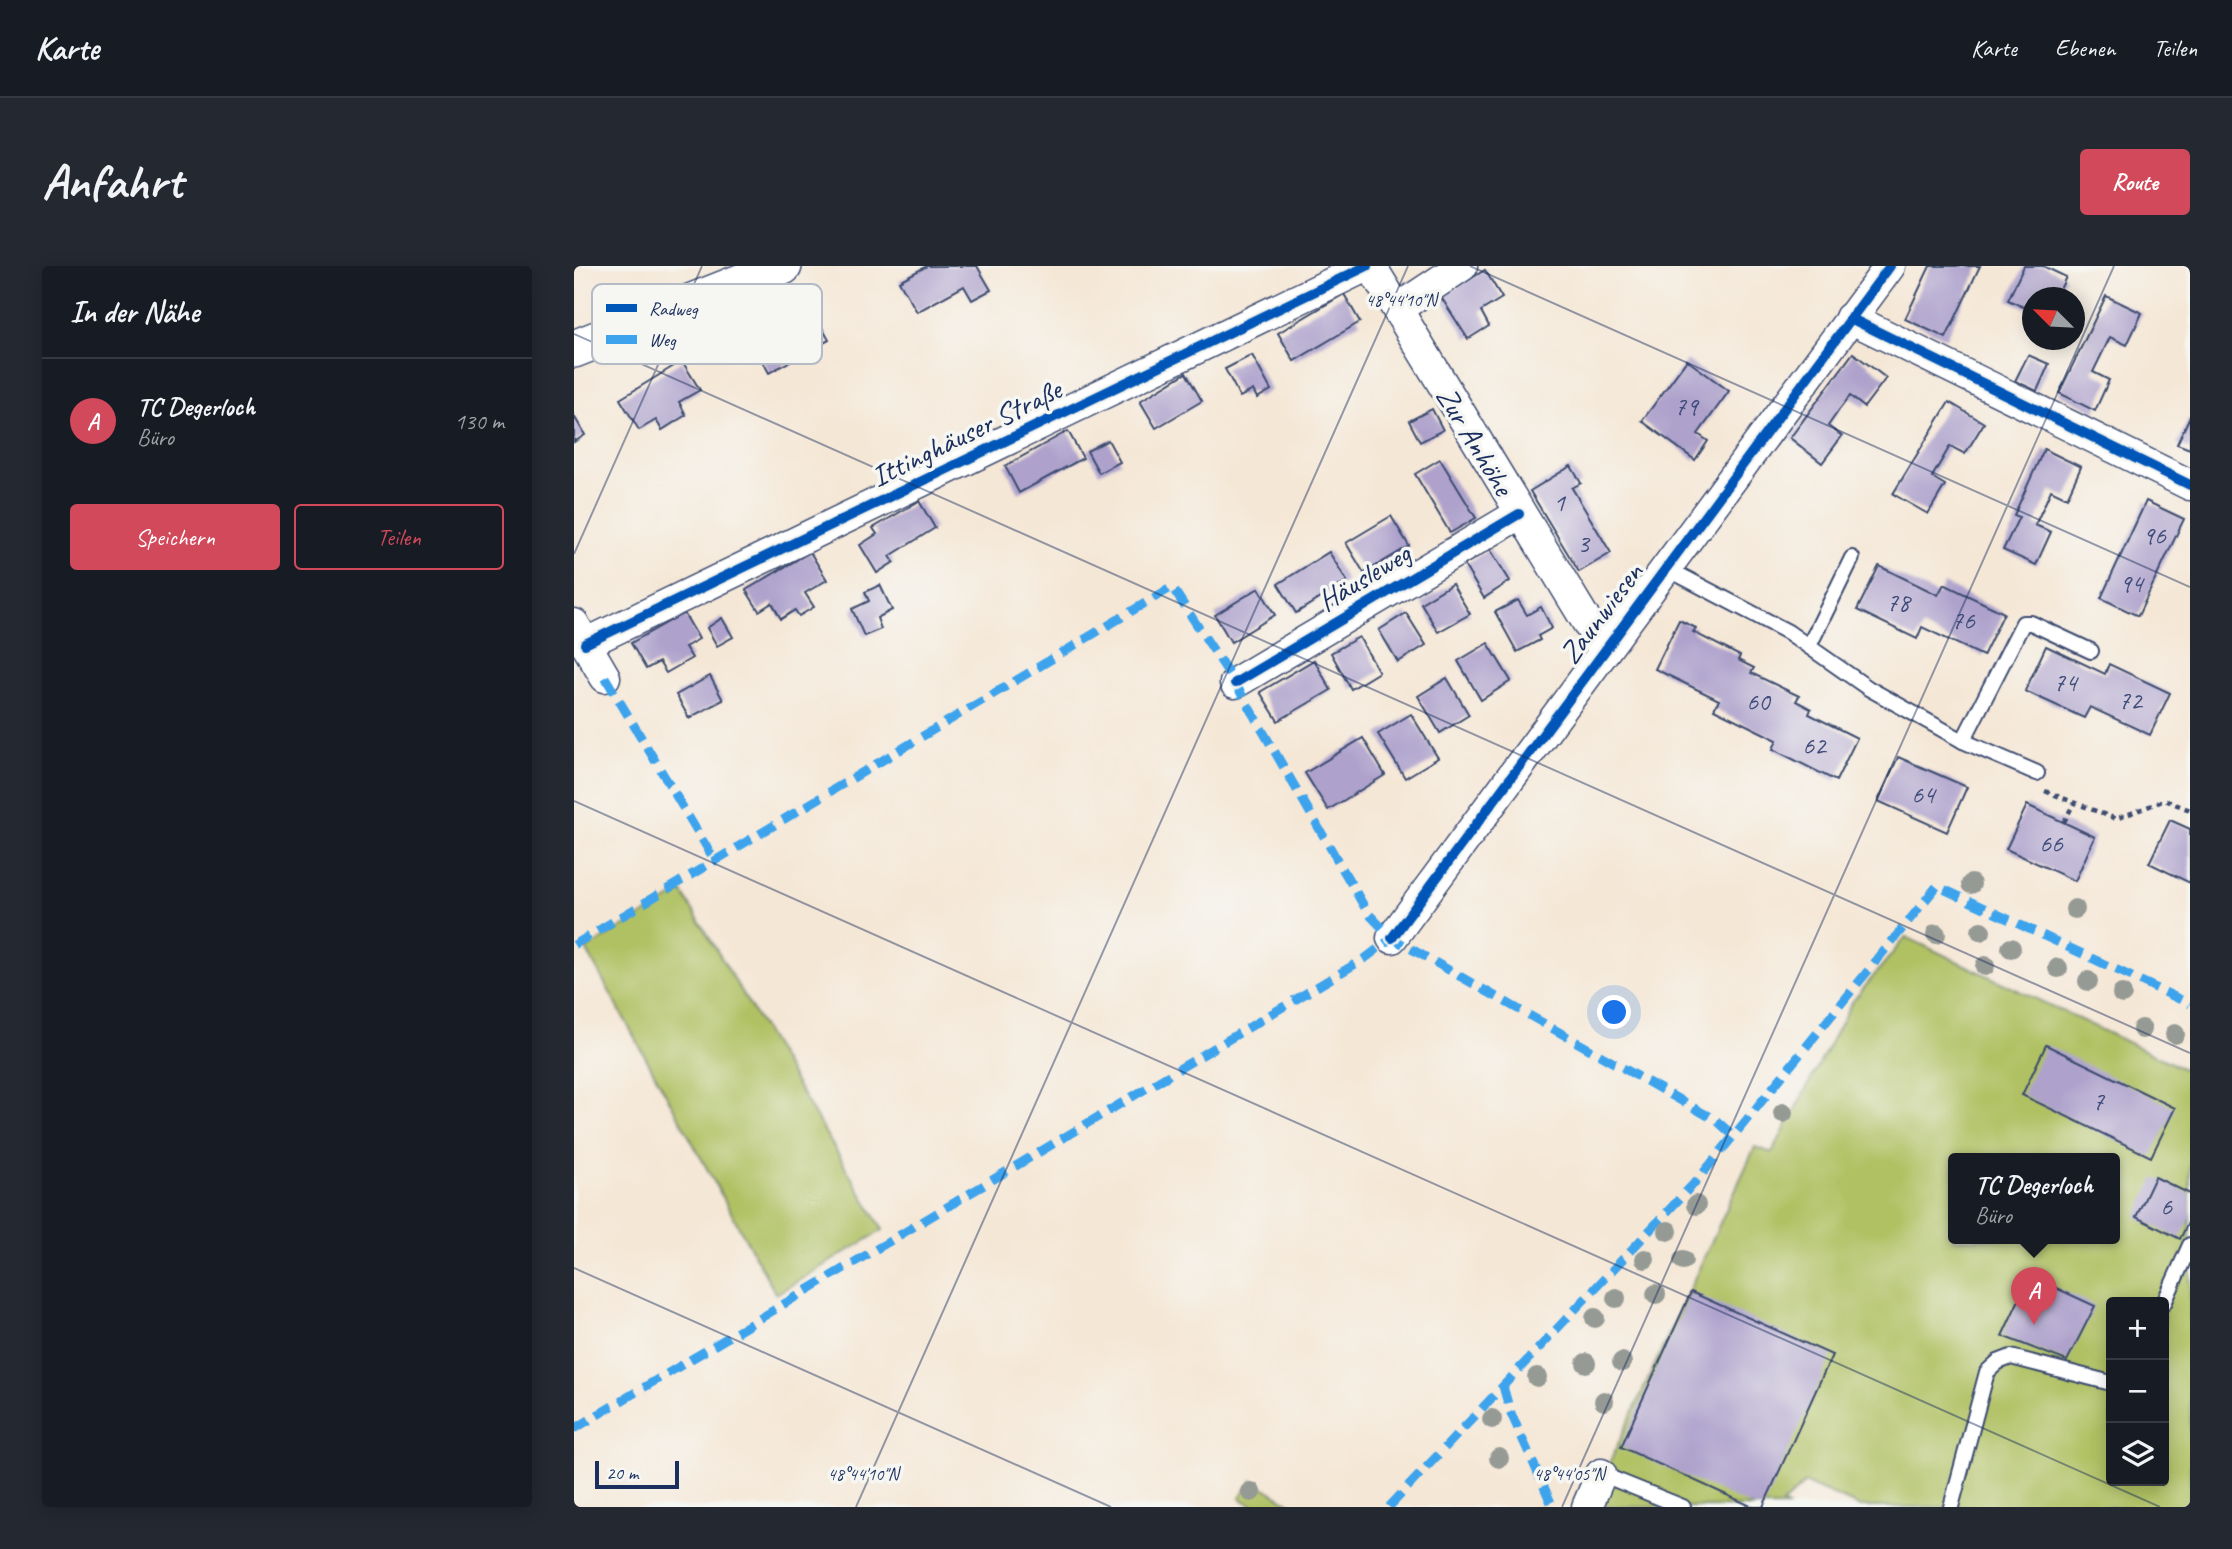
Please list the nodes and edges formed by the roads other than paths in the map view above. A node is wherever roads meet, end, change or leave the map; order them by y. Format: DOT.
graph roads {
  1 [pos="783,266"];
  2 [pos="1369,266"];
  3 [pos="1462,266"];
  4 [pos="1890,266"];
  5 [pos="738,284"];
  6 [pos="1397,309"];
  7 [pos="1850,318"];
  8 [pos="592,342"];
  9 [pos="574,349"];
  10 [pos="2190,485"];
  11 [pos="1518,514"];
  12 [pos="1852,558"];
  13 [pos="1666,568"];
  14 [pos="580,634"];
  15 [pos="1809,646"];
  16 [pos="1604,650"];
  17 [pos="2091,651"];
  18 [pos="605,677"];
  19 [pos="1235,683"];
  20 [pos="1963,741"];
  21 [pos="2037,773"];
  22 [pos="1392,938"];
  23 [pos="2190,1245"];
  24 [pos="2167,1297"];
  25 [pos="2106,1382"];
  26 [pos="1601,1474"];
  27 [pos="1587,1507"];
  28 [pos="1683,1507"];
  29 [pos="1951,1507"];
  1 -- 5 [label="street"];
  2 -- 6 [label="street, Zur Anhöhe"];
  2 -- 14 [label="street, Ittinghäuser Straße"];
  3 -- 6 [label="street"];
  4 -- 7 [label="street, Zaunwiesen"];
  6 -- 11 [label="street, Zur Anhöhe"];
  7 -- 10 [label="street"];
  7 -- 13 [label="street, Zaunwiesen"];
  8 -- 9 [label="street"];
  11 -- 16 [label="street, Zur Anhöhe"];
  11 -- 19 [label="street, Häusleweg"];
  12 -- 15 [label="lane"];
  13 -- 15 [label="lane, Zaunwiesen"];
  13 -- 16 [label="street, Zaunwiesen"];
  14 -- 18 [label="street, Ittinghäuser Straße"];
  15 -- 20 [label="lane, Zaunwiesen"];
  16 -- 22 [label="street, Zaunwiesen"];
  17 -- 20 [label="lane"];
  20 -- 21 [label="lane, Zaunwiesen"];
  23 -- 24 [label="lane"];
  25 -- 29 [label="lane"];
  26 -- 27 [label="street"];
  26 -- 28 [label="lane"];
}
